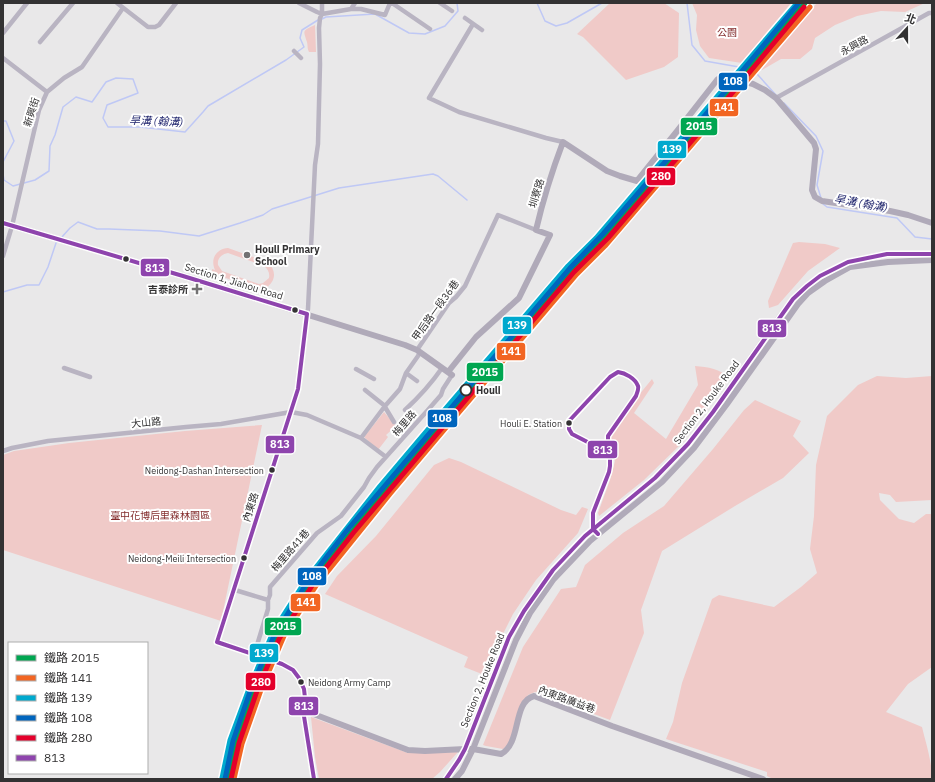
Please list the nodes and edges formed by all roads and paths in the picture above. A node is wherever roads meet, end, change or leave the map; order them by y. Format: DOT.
graph roads {
  1 [pos="27,3"];
  2 [pos="73,3"];
  3 [pos="117,3"];
  4 [pos="176,3"];
  5 [pos="299,3"];
  6 [pos="322,3"];
  7 [pos="355,3"];
  8 [pos="391,3"];
  9 [pos="440,3"];
  10 [pos="123,8"];
  11 [pos="351,9"];
  12 [pos="452,11"];
  13 [pos="932,13"];
  14 [pos="320,18"];
  15 [pos="465,18"];
  16 [pos="473,24"];
  17 [pos="430,29"];
  18 [pos="482,30"];
  19 [pos="3,32"];
  20 [pos="40,42"];
  21 [pos="294,51"];
  22 [pos="3,58"];
  23 [pos="300,58"];
  24 [pos="47,92"];
  25 [pos="776,98"];
  26 [pos="563,142"];
  27 [pos="3,223"];
  28 [pos="932,223"];
  29 [pos="12,226"];
  30 [pos="536,230"];
  31 [pos="932,254"];
  32 [pos="3,256"];
  33 [pos="932,260"];
  34 [pos="307,314"];
  35 [pos="418,351"];
  36 [pos="64,368"];
  37 [pos="442,368"];
  38 [pos="356,369"];
  39 [pos="406,373"];
  40 [pos="450,373"];
  41 [pos="90,377"];
  42 [pos="374,380"];
  43 [pos="417,381"];
  44 [pos="365,390"];
  45 [pos="385,407"];
  46 [pos="405,410"];
  47 [pos="291,412"];
  48 [pos="394,422"];
  49 [pos="578,437"];
  50 [pos="361,438"];
  51 [pos="3,451"];
  52 [pos="386,457"];
  53 [pos="593,529"];
  54 [pos="235,590"];
  55 [pos="268,600"];
  56 [pos="254,655"];
  57 [pos="304,710"];
  58 [pos="465,749"];
  59 [pos="473,749"];
  60 [pos="314,779"];
  61 [pos="446,779"];
  62 [pos="455,779"];
  63 [pos="763,779"];
  1 -- 19 [label="street"];
  2 -- 20 [label="street"];
  3 -- 10 [label="street"];
  4 -- 10 [label="street"];
  5 -- 14 [label="street"];
  6 -- 14 [label="street"];
  7 -- 11 [label="street"];
  8 -- 11 [label="street"];
  8 -- 17 [label="street"];
  9 -- 12 [label="street"];
  10 -- 24 [label="street, 新興街"];
  11 -- 14 [label="street"];
  13 -- 25 [label="street, 永興路"];
  14 -- 34 [label="street"];
  15 -- 16 [label="street"];
  16 -- 18 [label="street"];
  16 -- 26 [label="street"];
  21 -- 23 [label="street"];
  22 -- 24 [label="street"];
  24 -- 29 [label="street, 新興街"];
  25 -- 26 [label="street"];
  25 -- 28 [label="street"];
  26 -- 30 [label="street, 圳寮路"];
  27 -- 29 [label="street, Section 1, Jiahou Road"];
  29 -- 32 [label="street, 新興街"];
  29 -- 34 [label="street, Section 1, Jiahou Road"];
  30 -- 35 [label="street, 甲后路一段36巷"];
  30 -- 40 [label="street"];
  31 -- 53 [label="street, Section 2, Houke Road"];
  33 -- 59 [label="street, Section 2, Houke Road"];
  34 -- 35 [label="street, Section 1, Jiahou Road"];
  34 -- 47 [label="street, 內東路"];
  35 -- 37 [label="street, Section 1, Jiahou Road"];
  35 -- 39 [label="street"];
  36 -- 41 [label="street"];
  37 -- 40 [label="street, Section 1, Jiahou Road"];
  37 -- 46 [label="street"];
  38 -- 42 [label="street"];
  39 -- 43 [label="street"];
  39 -- 45 [label="street"];
  40 -- 52 [label="street, 梅里路"];
  44 -- 45 [label="street"];
  45 -- 48 [label="street"];
  45 -- 50 [label="street"];
  47 -- 50 [label="street"];
  47 -- 51 [label="street, 大山路"];
  47 -- 54 [label="street, 內東路"];
  49 -- 53 [label="street"];
  50 -- 52 [label="street"];
  52 -- 55 [label="street, 梅里路41巷"];
  53 -- 58 [label="street, Section 2, Houke Road"];
  54 -- 55 [label="street"];
  54 -- 56 [label="street, 內東路"];
  55 -- 56 [label="street, 梅里路41巷"];
  56 -- 57 [label="street"];
  57 -- 58 [label="street, 內東路廣益巷"];
  57 -- 60 [label="street"];
  58 -- 59 [label="street, 內東路廣益巷"];
  58 -- 61 [label="street, Section 2, Houke Road"];
  59 -- 62 [label="street, Section 2, Houke Road"];
  59 -- 63 [label="street, 內東路廣益巷"];
}
